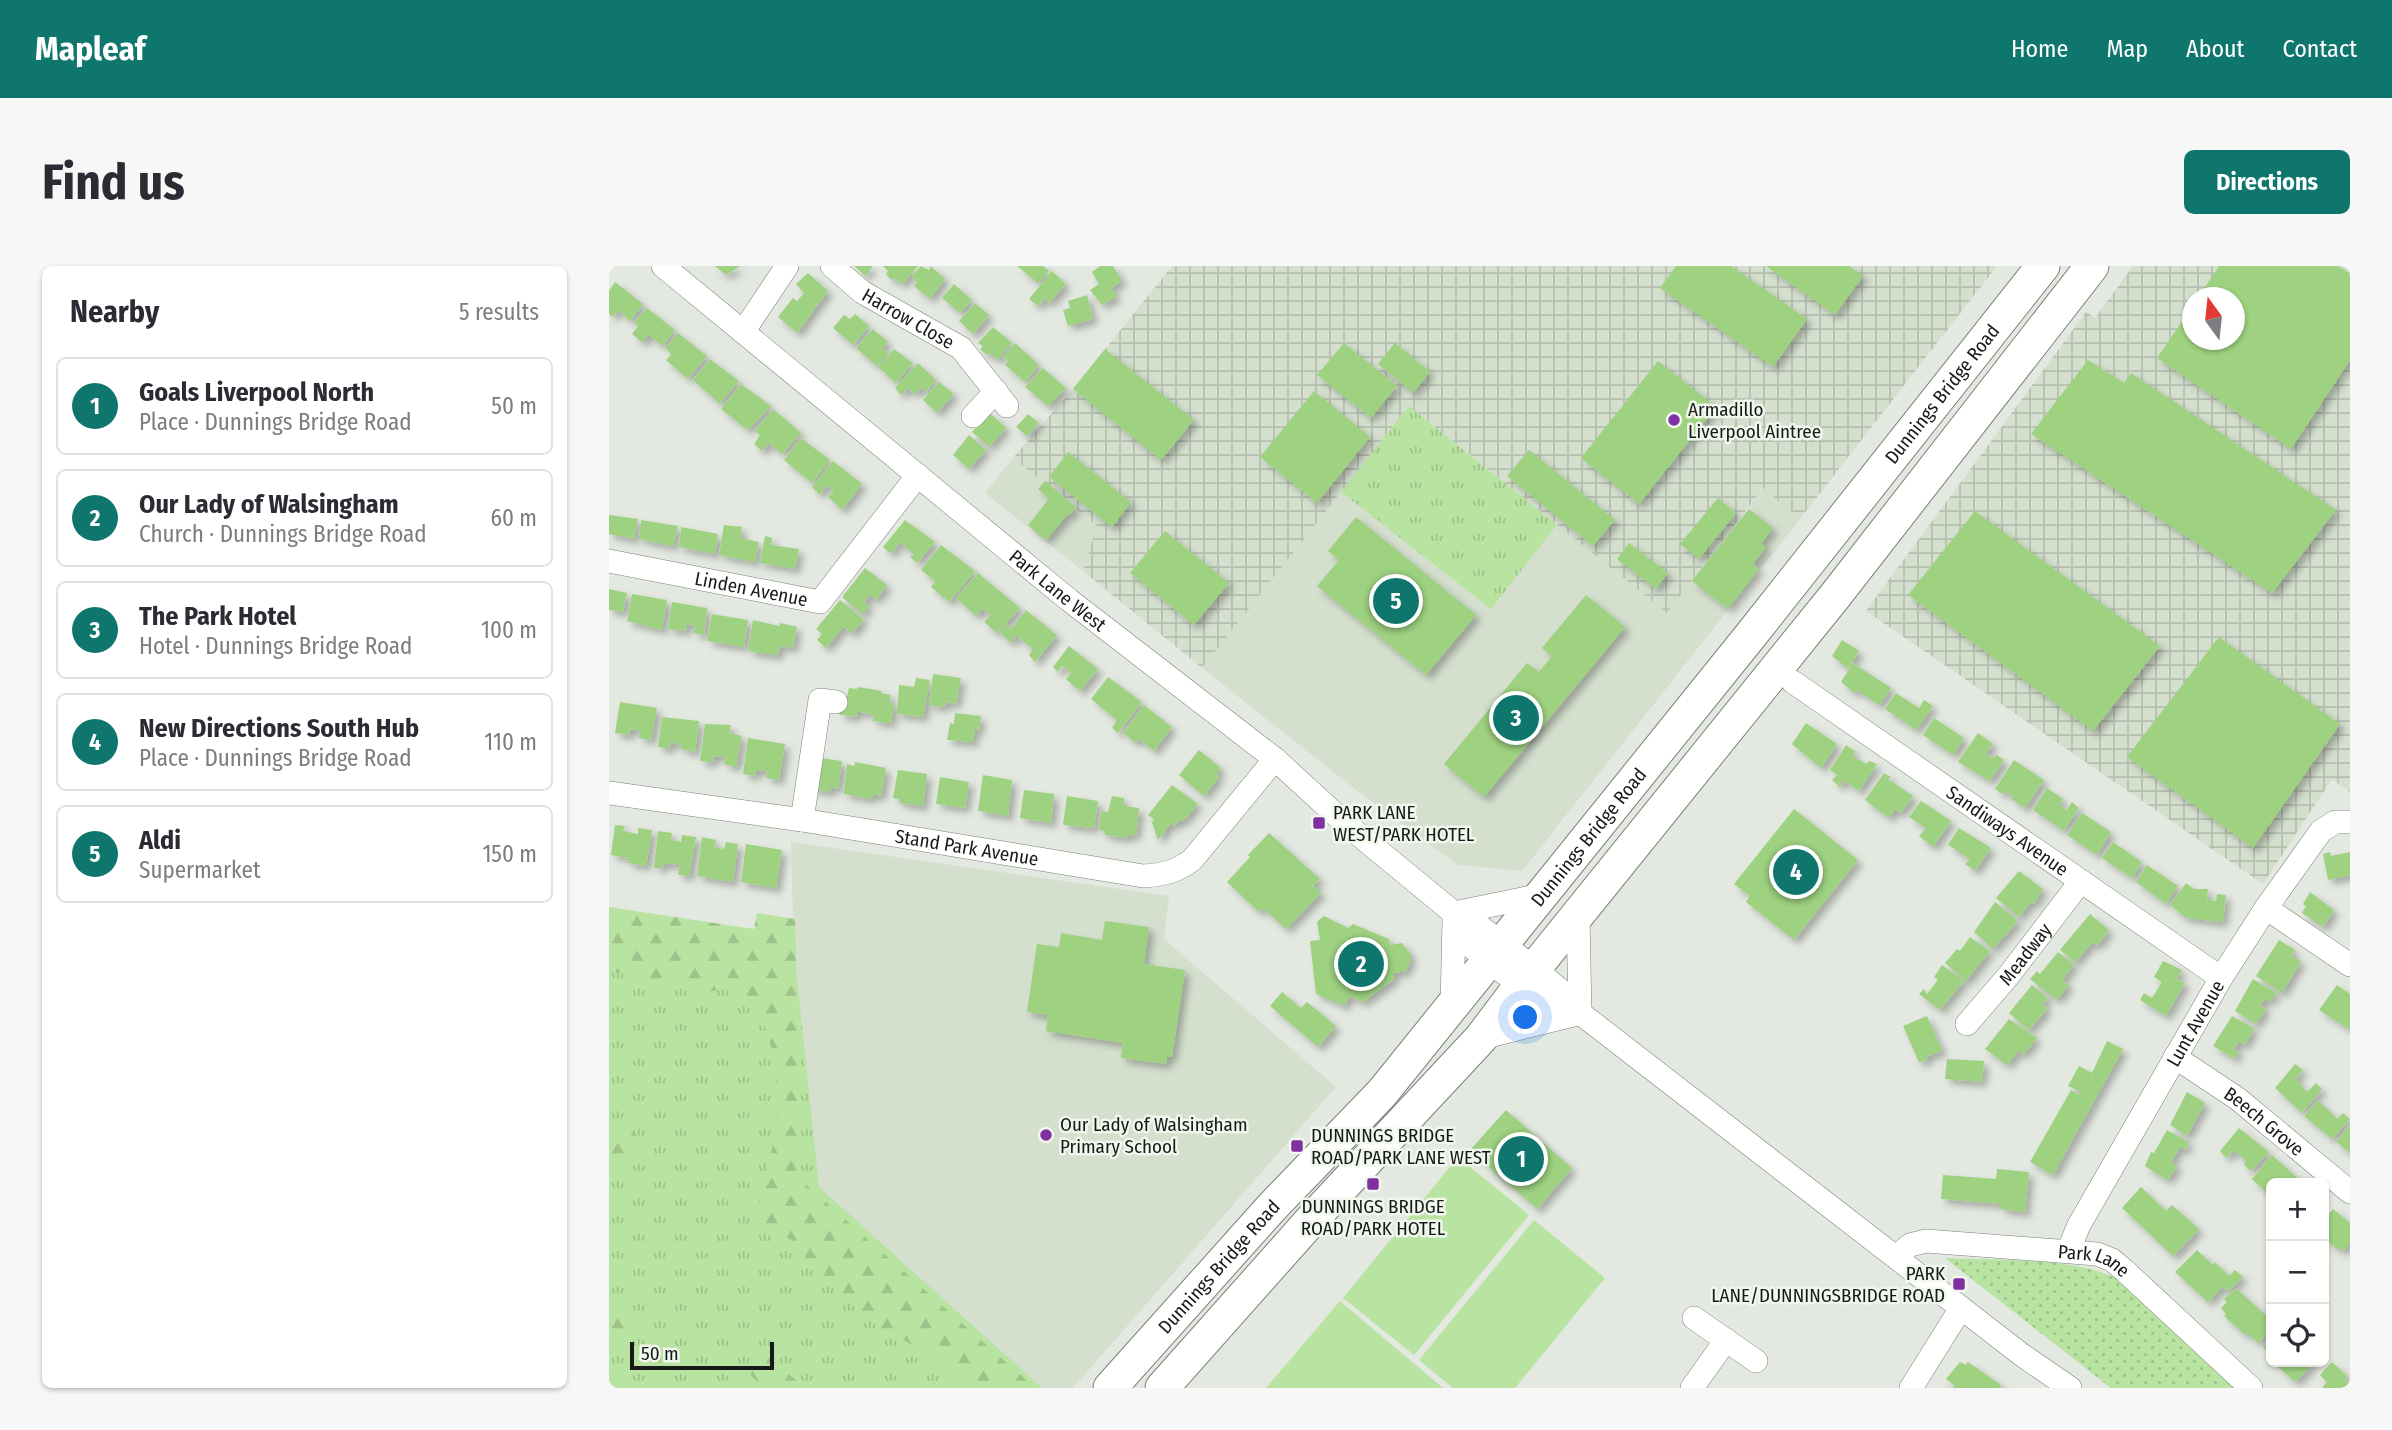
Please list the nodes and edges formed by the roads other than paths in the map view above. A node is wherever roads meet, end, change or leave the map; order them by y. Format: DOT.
graph roads {
  1 [pos="663,266"];
  2 [pos="787,266"];
  3 [pos="832,266"];
  4 [pos="2043,266"];
  5 [pos="2092,266"];
  6 [pos="743,332"];
  7 [pos="973,416"];
  8 [pos="918,475"];
  9 [pos="1806,550"];
  10 [pos="609,561"];
  11 [pos="1846,582"];
  12 [pos="1793,682"];
  13 [pos="836,702"];
  14 [pos="1275,759"];
  15 [pos="609,793"];
  16 [pos="802,820"];
  17 [pos="2350,822"];
  18 [pos="2081,881"];
  19 [pos="1542,895"];
  20 [pos="2266,908"];
  21 [pos="1454,913"];
  22 [pos="1578,916"];
  23 [pos="1512,965"];
  24 [pos="2350,965"];
  25 [pos="2221,978"];
  26 [pos="1452,1006"];
  27 [pos="1580,1013"];
  28 [pos="1967,1024"];
  29 [pos="1481,1038"];
  30 [pos="2175,1057"];
  31 [pos="2350,1192"];
  32 [pos="2068,1251"];
  33 [pos="1896,1257"];
  34 [pos="1961,1308"];
  35 [pos="1694,1318"];
  36 [pos="1726,1340"];
  37 [pos="1756,1361"];
  38 [pos="1110,1388"];
  39 [pos="1162,1388"];
  40 [pos="1692,1388"];
  41 [pos="1911,1388"];
  42 [pos="2070,1388"];
  43 [pos="2251,1388"];
  1 -- 6 [label="street, Park Lane West"];
  2 -- 6 [label="street"];
  3 -- 7 [label="street, Harrow Close"];
  4 -- 9 [label="highway, Dunnings Bridge Road"];
  5 -- 11 [label="highway, Dunnings Bridge Road"];
  6 -- 8 [label="street, Park Lane West"];
  8 -- 10 [label="street, Linden Avenue"];
  8 -- 14 [label="street, Park Lane West"];
  9 -- 11 [label="highway"];
  9 -- 19 [label="highway, Dunnings Bridge Road"];
  11 -- 22 [label="highway, Dunnings Bridge Road"];
  12 -- 18 [label="street, Sandiways Avenue"];
  13 -- 16 [label="street"];
  14 -- 16 [label="street, Stand Park Avenue"];
  14 -- 21 [label="street, Park Lane West"];
  15 -- 16 [label="street, Stand Park Avenue"];
  17 -- 20 [label="street, Lunt Avenue"];
  18 -- 25 [label="street, Sandiways Avenue"];
  18 -- 28 [label="street, Meadway"];
  19 -- 21 [label="street"];
  19 -- 23 [label="highway, Dunnings Bridge Road"];
  20 -- 24 [label="street"];
  20 -- 25 [label="street, Lunt Avenue"];
  21 -- 23 [label="street, Park Lane West"];
  21 -- 26 [label="street"];
  22 -- 23 [label="highway, Dunnings Bridge Road"];
  22 -- 27 [label="street"];
  23 -- 26 [label="highway"];
  23 -- 27 [label="street"];
  23 -- 29 [label="highway, Dunnings Bridge Road"];
  25 -- 30 [label="street, Lunt Avenue"];
  26 -- 38 [label="highway, Dunnings Bridge Road"];
  27 -- 29 [label="street"];
  27 -- 33 [label="street"];
  29 -- 39 [label="highway, Dunnings Bridge Road"];
  30 -- 31 [label="street, Beech Grove"];
  30 -- 32 [label="street, Lunt Avenue"];
  32 -- 33 [label="street, Park Lane"];
  32 -- 43 [label="street, Park Lane"];
  33 -- 34 [label="street"];
  34 -- 41 [label="street"];
  34 -- 42 [label="street"];
  35 -- 36 [label="street"];
  36 -- 37 [label="street"];
  36 -- 40 [label="street"];
}
